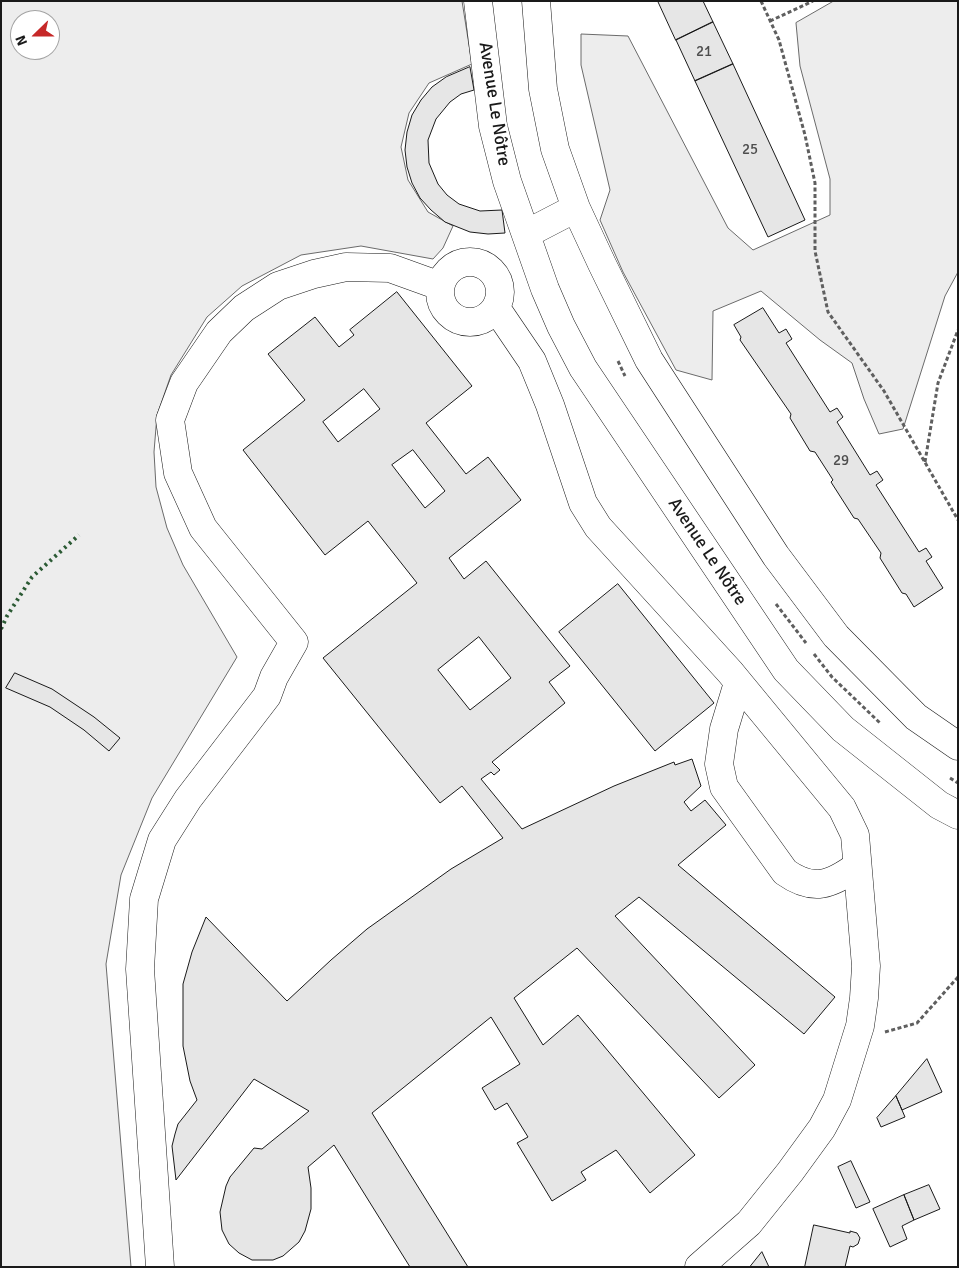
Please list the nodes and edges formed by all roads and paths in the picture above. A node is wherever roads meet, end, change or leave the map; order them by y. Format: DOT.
graph roads {
  1 [pos="478,1"];
  2 [pos="536,1"];
  3 [pos="761,1"];
  4 [pos="813,1"];
  5 [pos="770,21"];
  6 [pos="576,208"];
  7 [pos="526,234"];
  8 [pos="440,286"];
  9 [pos="496,308"];
  10 [pos="958,330"];
  11 [pos="925,463"];
  12 [pos="958,520"];
  13 [pos="738,682"];
  14 [pos="958,746"];
  15 [pos="958,815"];
  16 [pos="857,866"];
  17 [pos="958,977"];
  18 [pos="860,1026"];
  19 [pos="160,1267"];
  20 [pos="699,1267"];
  1 -- 7 [label="street, Avenue Le Nôtre"];
  2 -- 6 [label="street"];
  3 -- 5 [label="path"];
  4 -- 5 [label="path"];
  5 -- 11 [label="path"];
  6 -- 7 [label="street"];
  6 -- 14 [label="street"];
  7 -- 15 [label="street, Avenue Le Nôtre"];
  8 -- 9 [label="street"];
  8 -- 9 [label="street"];
  8 -- 19 [label="street"];
  9 -- 13 [label="street"];
  10 -- 11 [label="path"];
  11 -- 12 [label="path"];
  13 -- 16 [label="street"];
  13 -- 16 [label="street"];
  16 -- 18 [label="street"];
  17 -- 18 [label="path"];
  18 -- 20 [label="street"];
}
